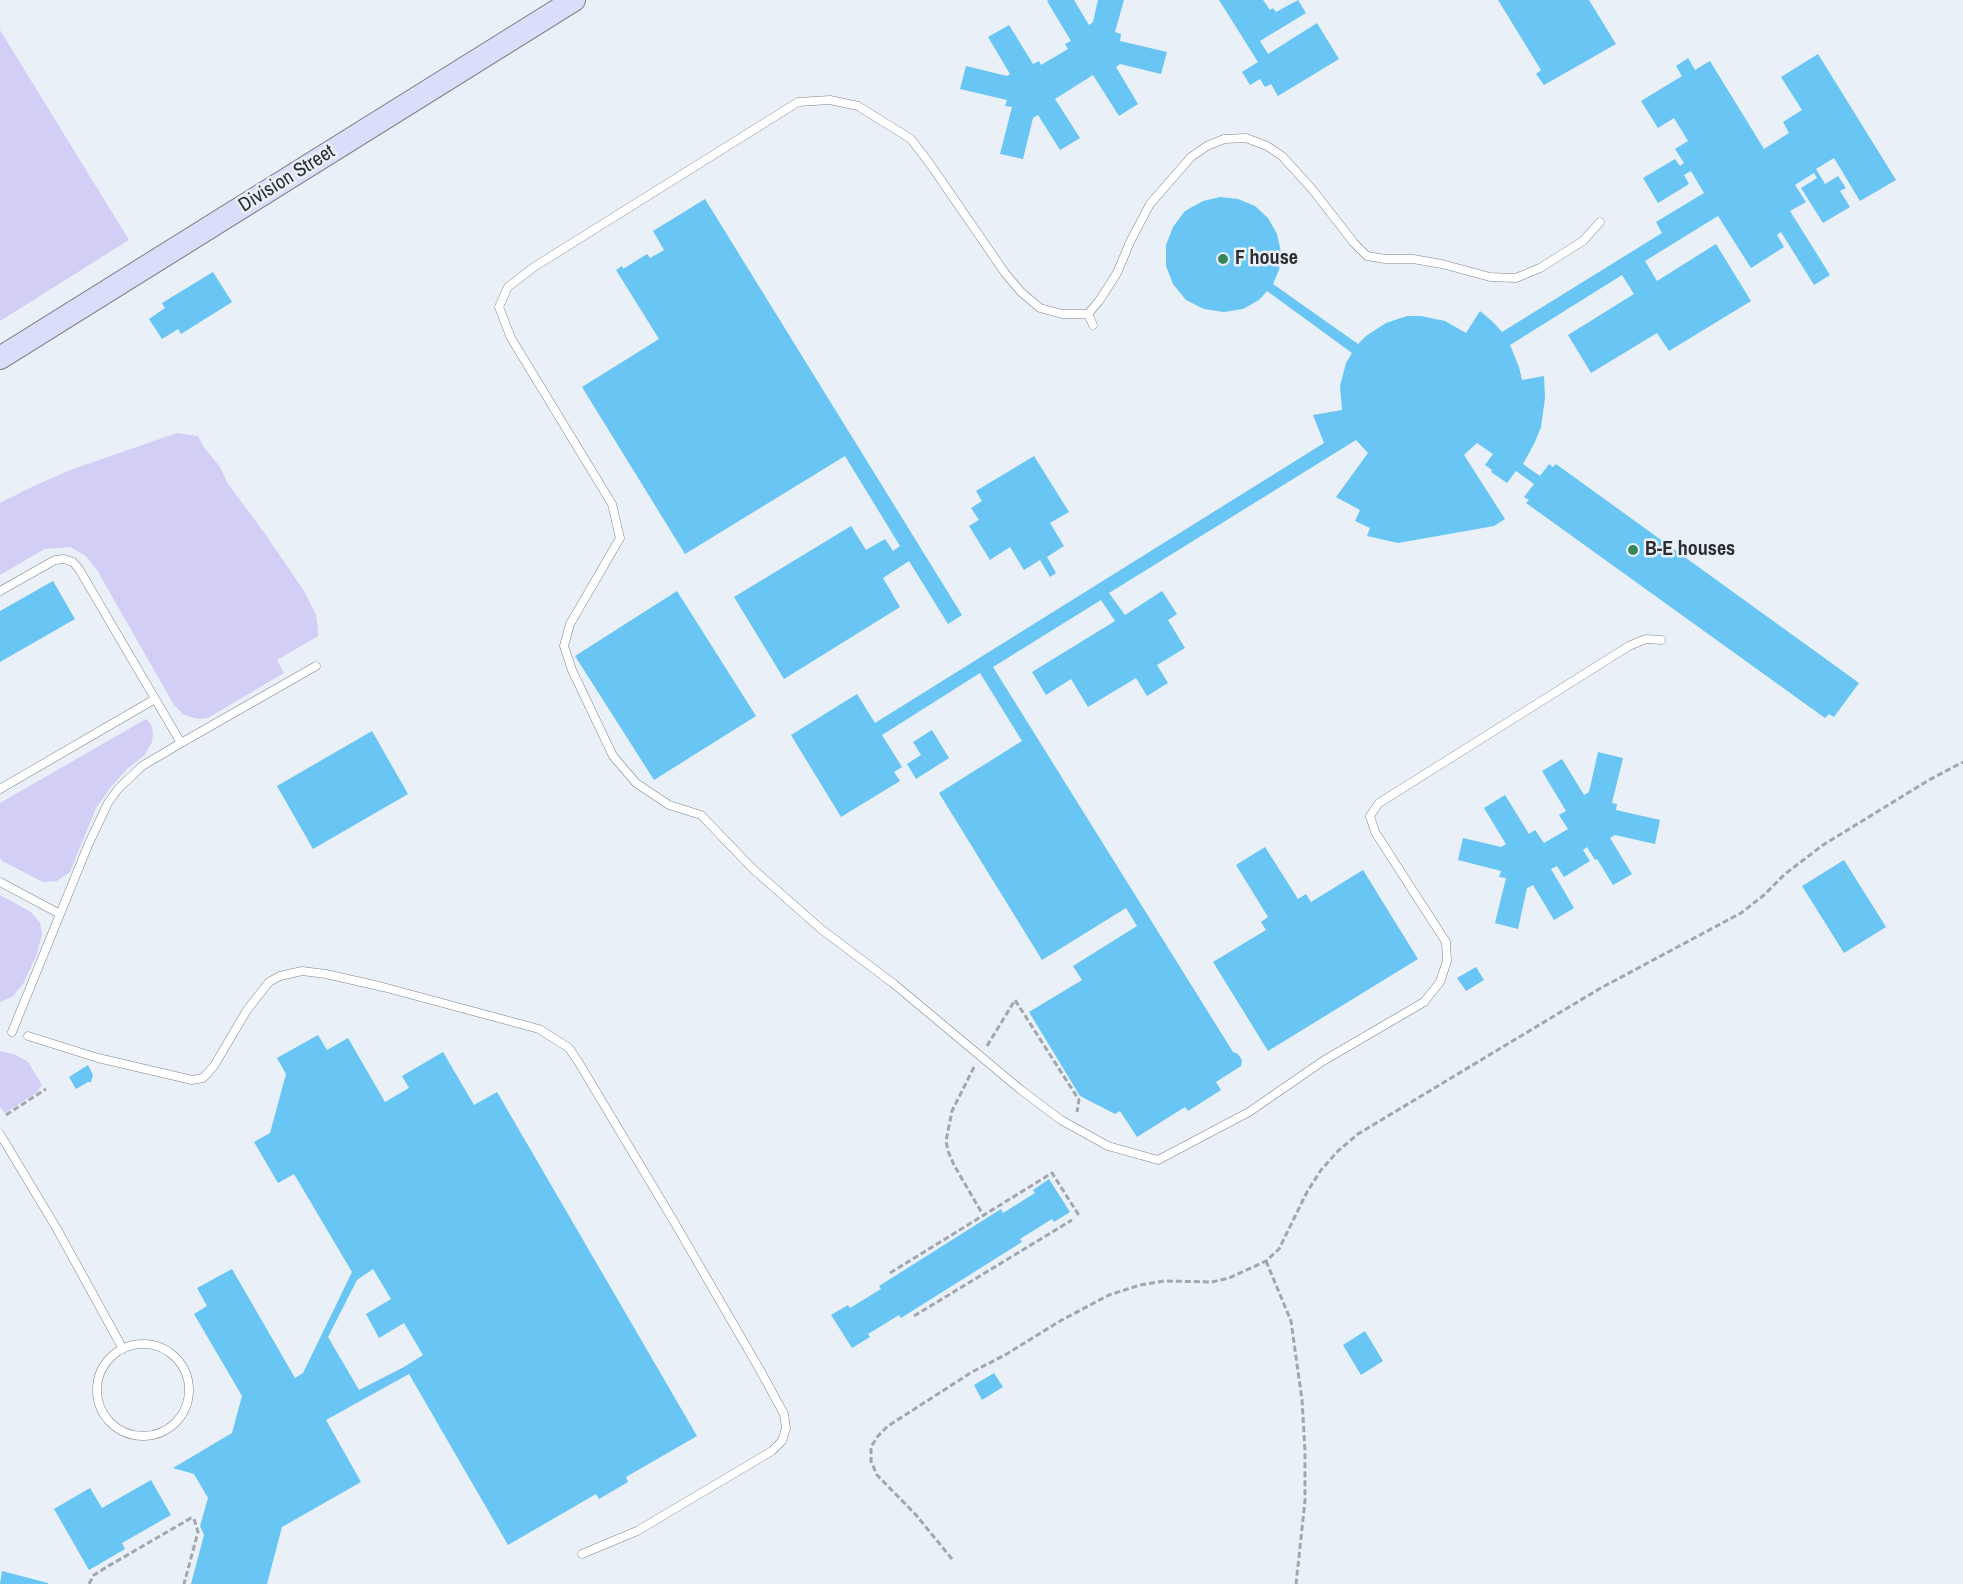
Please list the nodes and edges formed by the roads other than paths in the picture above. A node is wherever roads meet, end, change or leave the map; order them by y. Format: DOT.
graph roads {
  1 [pos="574,0"];
  2 [pos="1600,222"];
  3 [pos="1088,314"];
  4 [pos="1093,325"];
  5 [pos="0,358"];
  6 [pos="0,591"];
  7 [pos="1661,640"];
  8 [pos="316,666"];
  9 [pos="155,699"];
  10 [pos="181,743"];
  11 [pos="0,789"];
  12 [pos="0,882"];
  13 [pos="60,914"];
  14 [pos="12,1032"];
  15 [pos="28,1036"];
  16 [pos="0,1134"];
  17 [pos="123,1348"];
  18 [pos="582,1554"];
  1 -- 5 [label="street, Division Street"];
  2 -- 3 [label="lane"];
  3 -- 4 [label="lane"];
  3 -- 7 [label="lane"];
  6 -- 9 [label="lane"];
  8 -- 10 [label="lane"];
  9 -- 10 [label="lane"];
  9 -- 11 [label="lane"];
  10 -- 13 [label="lane"];
  12 -- 13 [label="lane"];
  13 -- 14 [label="lane"];
  15 -- 18 [label="lane"];
  16 -- 17 [label="lane"];
  17 -- 17 [label="lane"];
}
